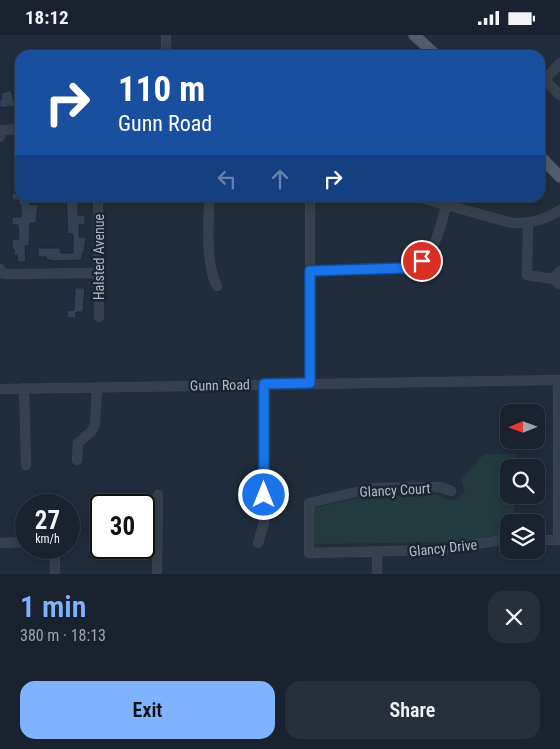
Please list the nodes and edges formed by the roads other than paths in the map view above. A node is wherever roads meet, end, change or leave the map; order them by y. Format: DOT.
graph roads {
  1 [pos="166,35"];
  2 [pos="414,35"];
  3 [pos="166,50"];
  4 [pos="430,50"];
  5 [pos="560,63"];
  6 [pos="545,81"];
  7 [pos="545,84"];
  8 [pos="560,95"];
  9 [pos="15,130"];
  10 [pos="1,133"];
  11 [pos="545,161"];
  12 [pos="560,177"];
  13 [pos="98,202"];
  14 [pos="210,202"];
  15 [pos="310,202"];
  16 [pos="436,202"];
  17 [pos="446,205"];
  18 [pos="560,210"];
  19 [pos="528,223"];
  20 [pos="0,271"];
  21 [pos="310,271"];
  22 [pos="560,271"];
  23 [pos="98,273"];
  24 [pos="556,281"];
  25 [pos="218,286"];
  26 [pos="99,317"];
  27 [pos="559,380"];
  28 [pos="310,383"];
  29 [pos="264,384"];
  30 [pos="96,387"];
  31 [pos="24,388"];
  32 [pos="0,389"];
  33 [pos="77,460"];
  34 [pos="26,465"];
  35 [pos="450,491"];
  36 [pos="158,495"];
  37 [pos="500,540"];
  38 [pos="545,540"];
  39 [pos="559,540"];
  40 [pos="15,542"];
  41 [pos="0,543"];
  42 [pos="258,543"];
  43 [pos="377,552"];
  44 [pos="55,559"];
  45 [pos="55,574"];
  46 [pos="157,574"];
  47 [pos="377,574"];
  1 -- 3 [label="street"];
  2 -- 4 [label="main road"];
  5 -- 6 [label="street"];
  7 -- 8 [label="street"];
  9 -- 10 [label="street"];
  11 -- 12 [label="main road"];
  13 -- 23 [label="street, Halsted Avenue"];
  14 -- 25 [label="street"];
  15 -- 21 [label="street"];
  16 -- 17 [label="street"];
  17 -- 19 [label="street"];
  17 -- 21 [label="street"];
  18 -- 19 [label="street"];
  19 -- 24 [label="street"];
  20 -- 23 [label="street"];
  21 -- 28 [label="street"];
  22 -- 24 [label="street"];
  23 -- 26 [label="street, Halsted Avenue"];
  27 -- 28 [label="street, Gunn Road"];
  27 -- 39 [label="street"];
  28 -- 29 [label="street, Gunn Road"];
  29 -- 30 [label="street, Gunn Road"];
  29 -- 42 [label="street"];
  30 -- 31 [label="street, Gunn Road"];
  30 -- 33 [label="street"];
  31 -- 32 [label="street, Gunn Road"];
  31 -- 34 [label="street"];
  35 -- 43 [label="street, Glancy Court"];
  36 -- 46 [label="street"];
  37 -- 43 [label="street, Glancy Drive"];
  38 -- 39 [label="street"];
  40 -- 41 [label="street"];
  43 -- 47 [label="street"];
  44 -- 45 [label="street"];
}
